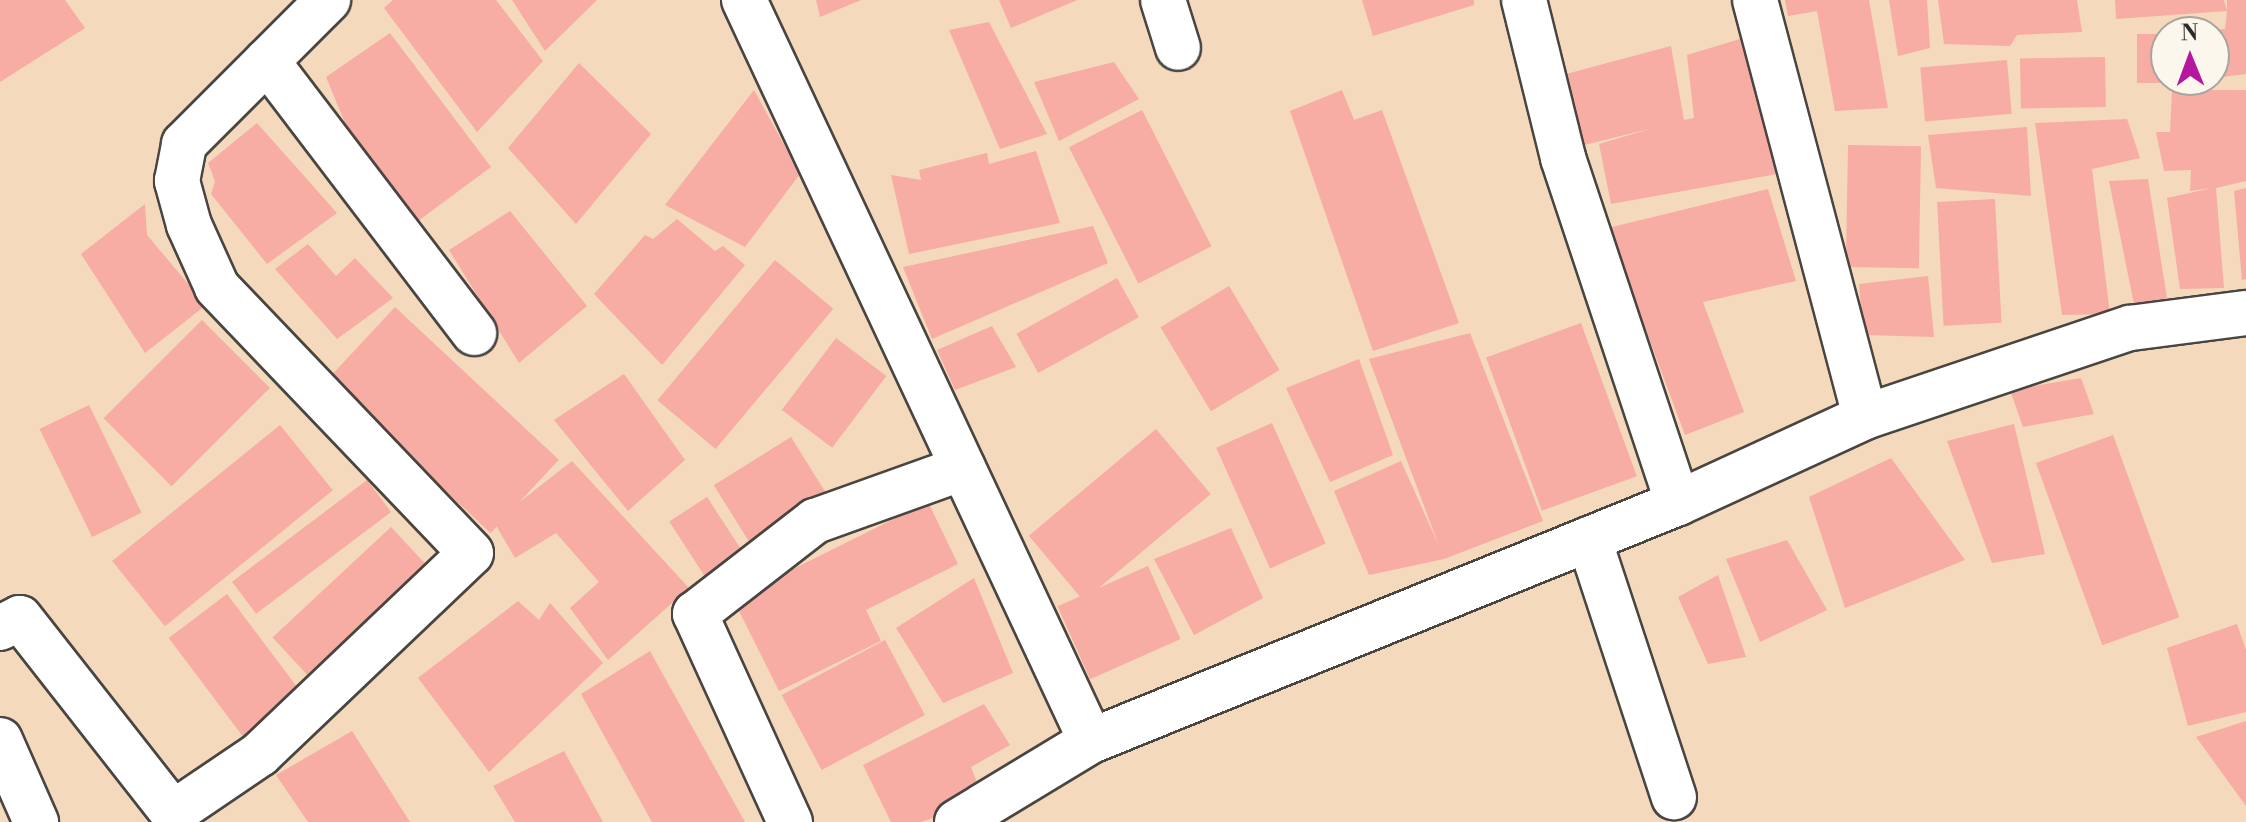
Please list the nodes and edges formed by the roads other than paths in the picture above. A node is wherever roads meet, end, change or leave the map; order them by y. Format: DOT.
graph roads {
  1 [pos="328,0"];
  2 [pos="744,0"];
  3 [pos="1163,0"];
  4 [pos="1524,0"];
  5 [pos="1755,0"];
  6 [pos="1178,48"];
  7 [pos="267,61"];
  8 [pos="2246,313"];
  9 [pos="474,333"];
  10 [pos="1865,417"];
  11 [pos="963,468"];
  12 [pos="1678,503"];
  13 [pos="1589,539"];
  14 [pos="0,628"];
  15 [pos="0,740"];
  16 [pos="1091,741"];
  17 [pos="1674,797"];
  18 [pos="36,822"];
  19 [pos="790,822"];
  20 [pos="957,822"];
  1 -- 7 [label="street"];
  2 -- 11 [label="street"];
  3 -- 6 [label="street"];
  4 -- 12 [label="street"];
  5 -- 10 [label="street"];
  7 -- 9 [label="street"];
  7 -- 14 [label="street"];
  8 -- 10 [label="street"];
  10 -- 12 [label="street"];
  11 -- 16 [label="street"];
  11 -- 19 [label="street"];
  12 -- 13 [label="street"];
  13 -- 16 [label="street"];
  13 -- 17 [label="street"];
  15 -- 18 [label="street"];
  16 -- 20 [label="street"];
}
